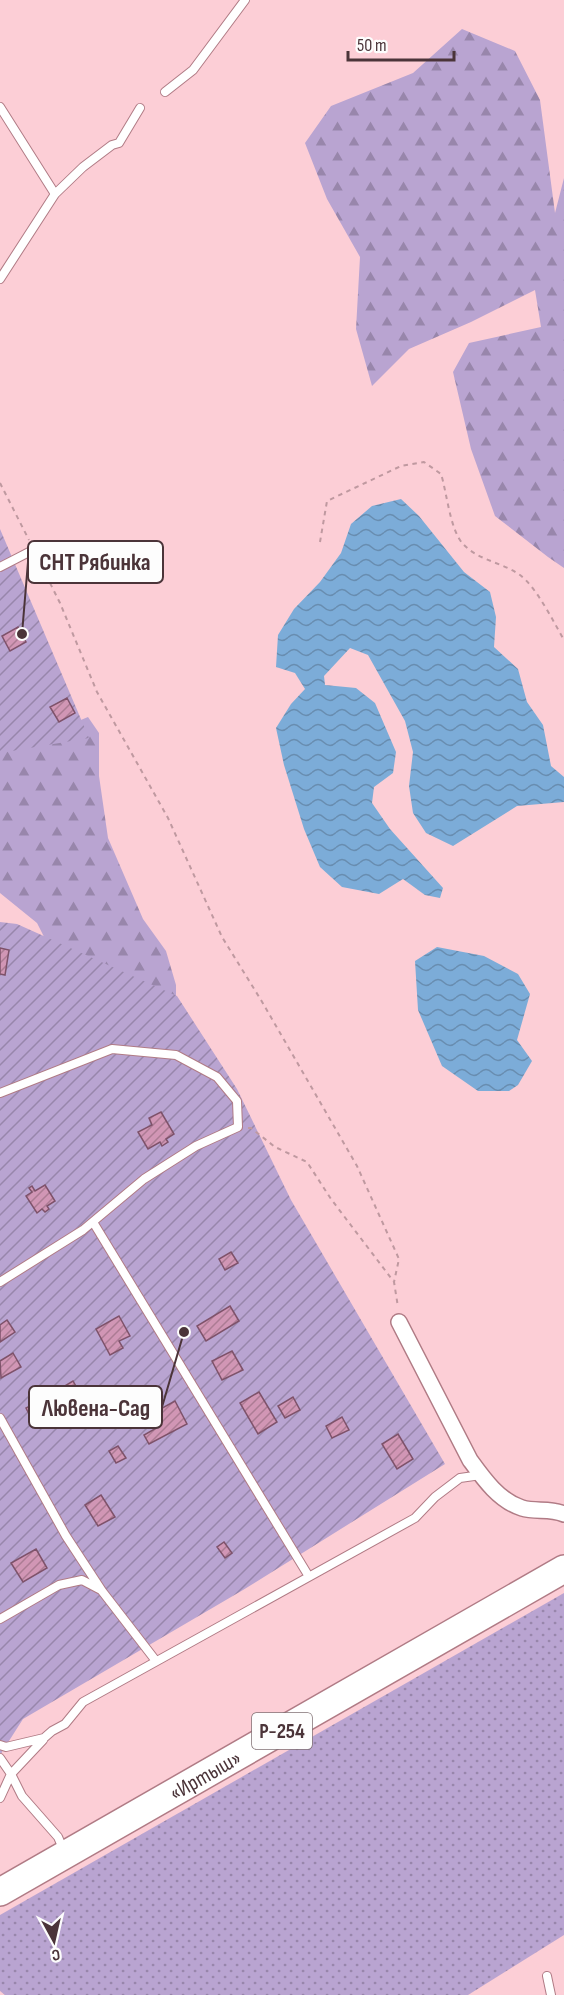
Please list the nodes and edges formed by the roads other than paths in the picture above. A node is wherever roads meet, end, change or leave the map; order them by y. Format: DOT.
graph roads {
  1 [pos="246,0"];
  2 [pos="165,92"];
  3 [pos="0,107"];
  4 [pos="140,108"];
  5 [pos="56,194"];
  6 [pos="0,279"];
  7 [pos="33,550"];
  8 [pos="0,567"];
  9 [pos="0,1093"];
  10 [pos="93,1222"];
  11 [pos="0,1282"];
  12 [pos="399,1322"];
  13 [pos="0,1418"];
  14 [pos="481,1475"];
  15 [pos="564,1514"];
  16 [pos="564,1569"];
  17 [pos="308,1575"];
  18 [pos="102,1591"];
  19 [pos="0,1619"];
  20 [pos="156,1661"];
  21 [pos="44,1738"];
  22 [pos="0,1745"];
  23 [pos="0,1758"];
  24 [pos="11,1774"];
  25 [pos="0,1798"];
  26 [pos="66,1854"];
  27 [pos="0,1892"];
  28 [pos="547,1976"];
  29 [pos="551,1995"];
  1 -- 2 [label="lane"];
  3 -- 5 [label="lane"];
  4 -- 5 [label="lane"];
  5 -- 6 [label="lane"];
  7 -- 8 [label="lane"];
  9 -- 10 [label="lane"];
  10 -- 11 [label="lane"];
  10 -- 17 [label="lane"];
  12 -- 14 [label="street"];
  13 -- 18 [label="lane"];
  14 -- 15 [label="street"];
  14 -- 17 [label="lane"];
  16 -- 26 [label="highway, «Иртыш» / Р-254"];
  17 -- 20 [label="lane"];
  18 -- 19 [label="lane"];
  18 -- 20 [label="lane"];
  20 -- 21 [label="lane"];
  21 -- 22 [label="lane"];
  21 -- 24 [label="lane"];
  23 -- 24 [label="lane"];
  24 -- 25 [label="lane"];
  24 -- 26 [label="lane"];
  26 -- 27 [label="highway, «Иртыш» / Р-254"];
  28 -- 29 [label="lane"];
}
